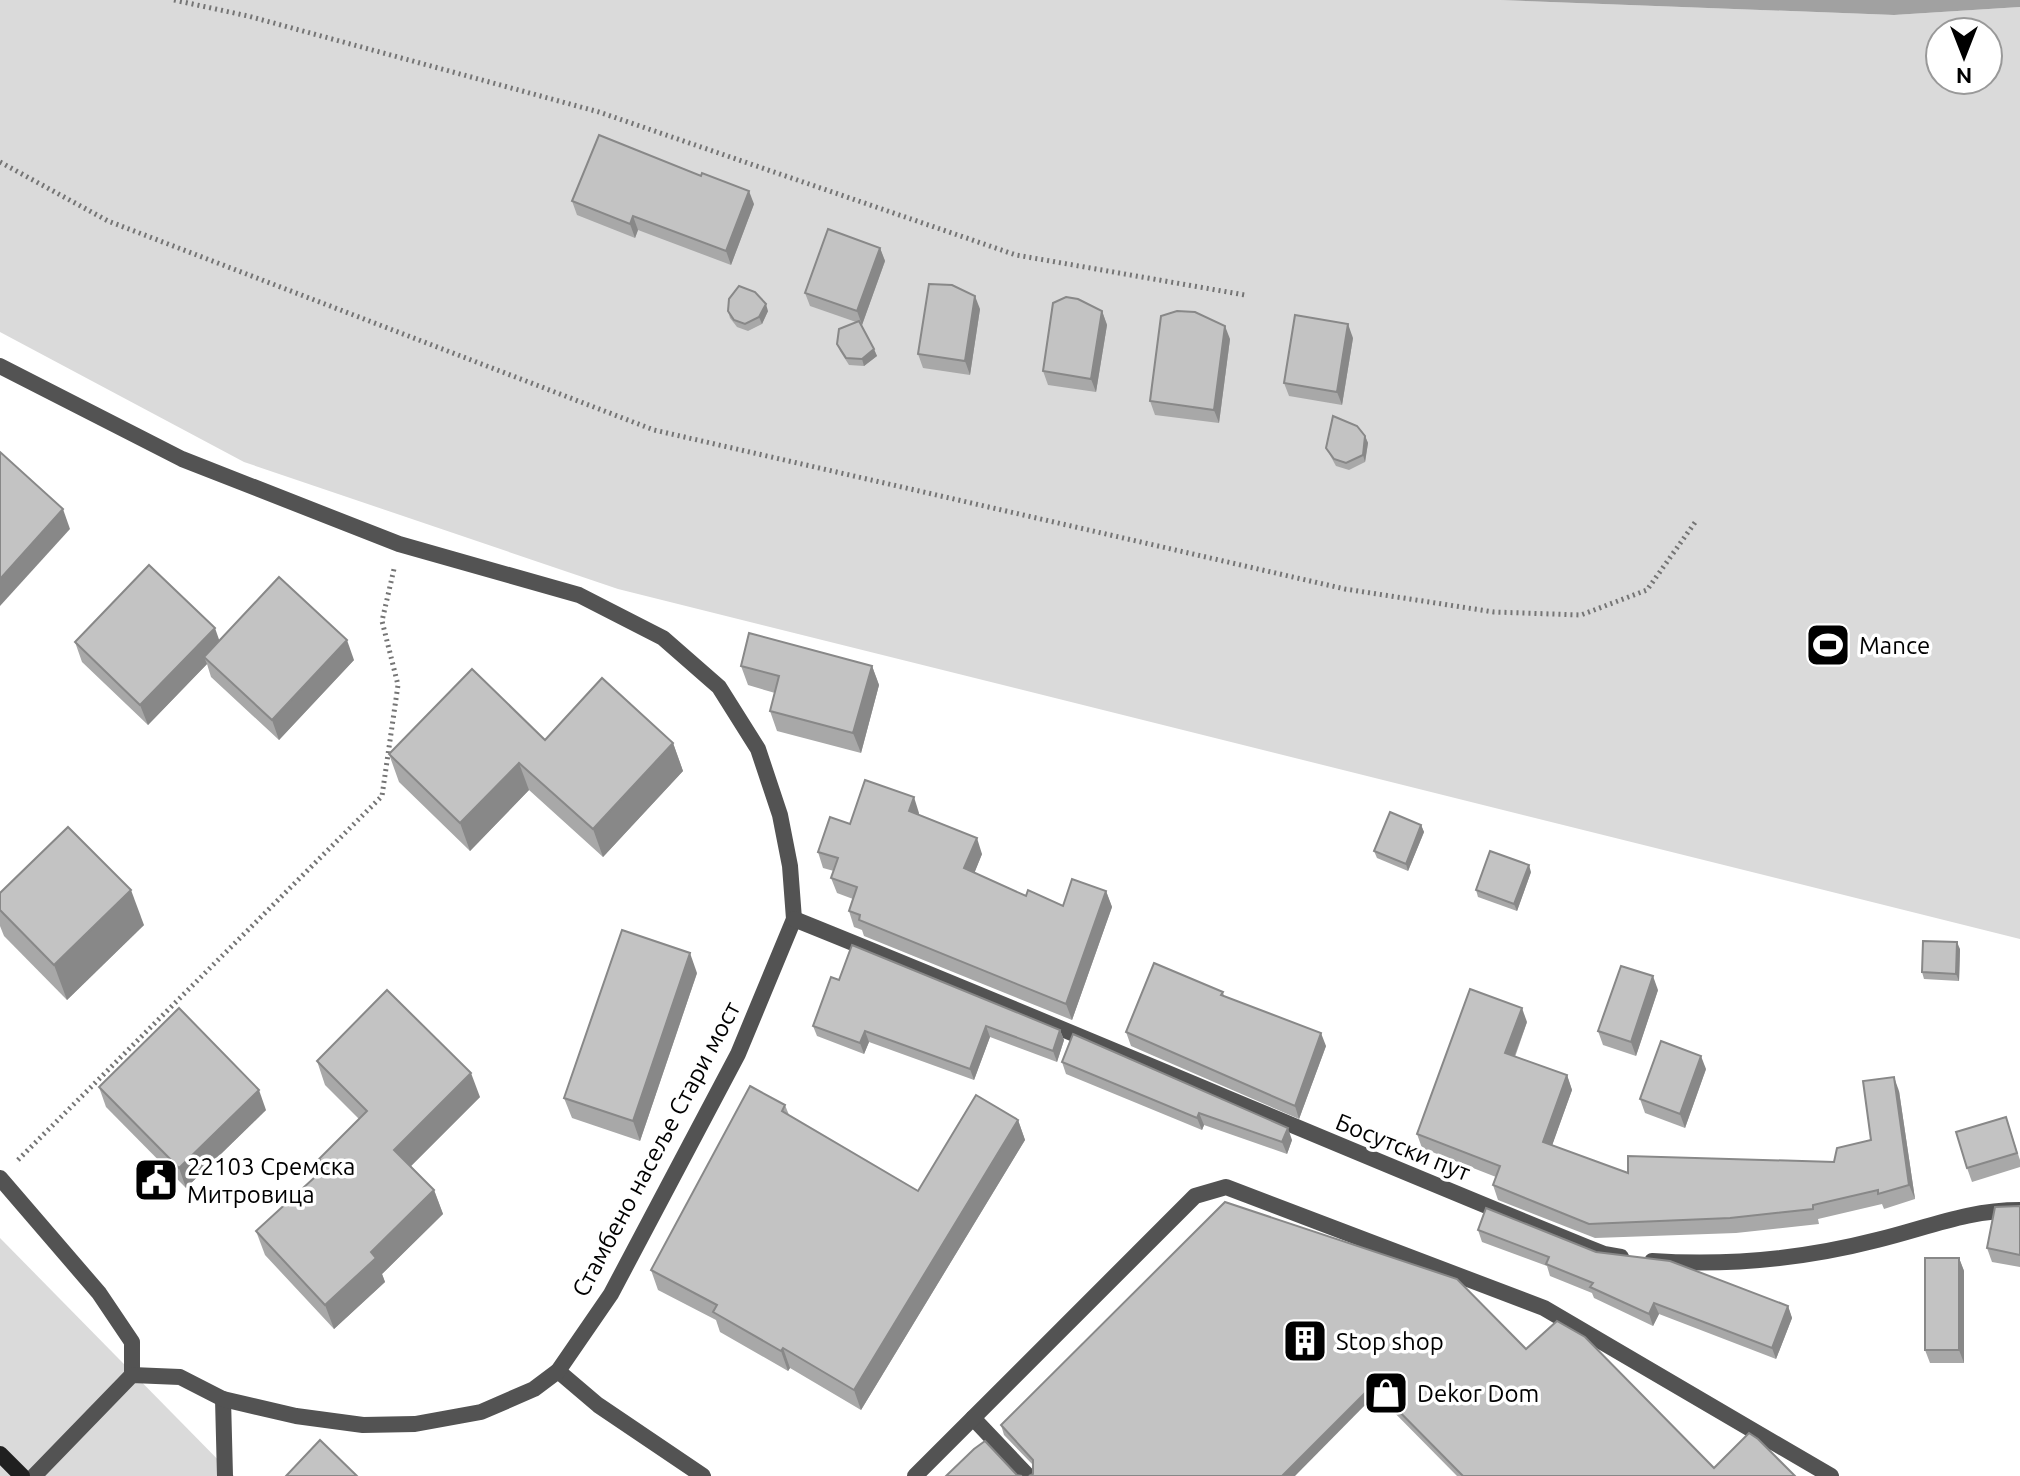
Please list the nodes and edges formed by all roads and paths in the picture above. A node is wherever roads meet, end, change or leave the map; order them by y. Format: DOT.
graph roads {
  1 [pos="174,0"];
  2 [pos="0,162"];
  3 [pos="1245,295"];
  4 [pos="0,366"];
  5 [pos="1696,521"];
  6 [pos="399,544"];
  7 [pos="794,919"];
  8 [pos="0,1178"];
  9 [pos="2020,1210"];
  10 [pos="558,1371"];
  11 [pos="132,1375"];
  12 [pos="223,1399"];
  13 [pos="973,1418"];
  14 [pos="0,1454"];
  15 [pos="22,1476"];
  16 [pos="34,1476"];
  17 [pos="225,1476"];
  18 [pos="703,1476"];
  19 [pos="915,1476"];
  20 [pos="1028,1476"];
  21 [pos="1831,1476"];
  1 -- 3 [label="path"];
  2 -- 5 [label="path"];
  4 -- 6 [label="street"];
  6 -- 7 [label="street"];
  6 -- 8 [label="path"];
  7 -- 9 [label="street, Босутски пут"];
  7 -- 10 [label="street, Стамбено насеље Стари мост"];
  8 -- 11 [label="street"];
  10 -- 12 [label="street, Стамбено насеље Стари мост"];
  10 -- 18 [label="street"];
  11 -- 12 [label="street, Стамбено насеље Стари мост"];
  11 -- 16 [label="street"];
  12 -- 17 [label="street"];
  13 -- 19 [label="street"];
  13 -- 20 [label="street"];
  13 -- 21 [label="street"];
  14 -- 15 [label="main road"];
}
